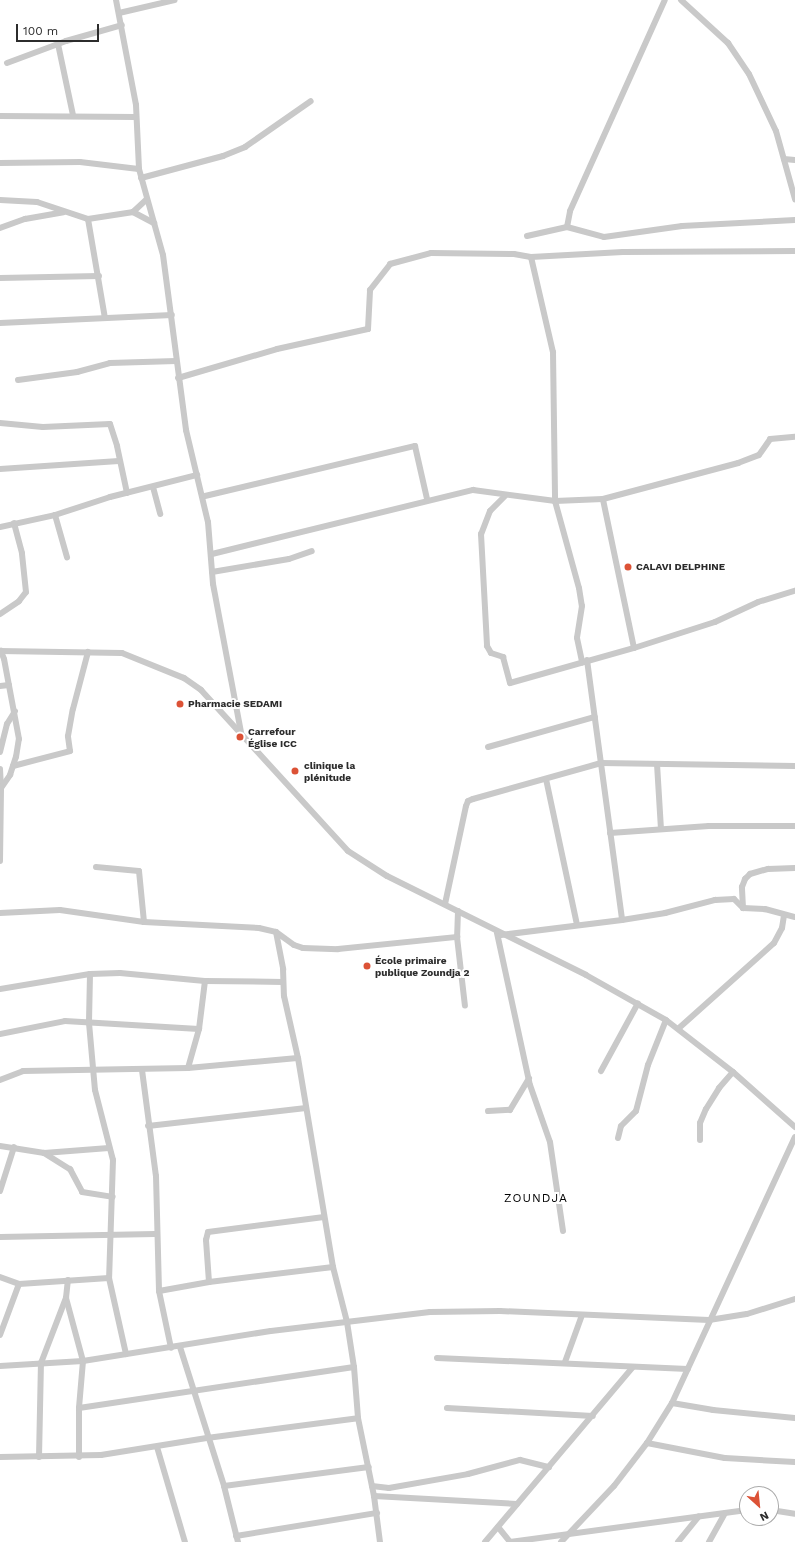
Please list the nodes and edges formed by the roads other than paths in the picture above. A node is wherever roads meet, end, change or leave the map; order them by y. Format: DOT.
graph roads {
  1 [pos="116,0"];
  2 [pos="175,0"];
  3 [pos="666,0"];
  4 [pos="681,0"];
  5 [pos="119,13"];
  6 [pos="122,25"];
  7 [pos="58,44"];
  8 [pos="8,63"];
  9 [pos="311,101"];
  10 [pos="73,115"];
  11 [pos="0,116"];
  12 [pos="136,117"];
  13 [pos="784,159"];
  14 [pos="795,160"];
  15 [pos="0,163"];
  16 [pos="139,169"];
  17 [pos="141,178"];
  18 [pos="795,199"];
  19 [pos="0,200"];
  20 [pos="146,200"];
  21 [pos="64,211"];
  22 [pos="133,212"];
  23 [pos="88,218"];
  24 [pos="795,220"];
  25 [pos="154,223"];
  26 [pos="567,226"];
  27 [pos="0,228"];
  28 [pos="527,236"];
  29 [pos="795,251"];
  30 [pos="532,257"];
  31 [pos="99,276"];
  32 [pos="0,278"];
  33 [pos="172,316"];
  34 [pos="105,318"];
  35 [pos="0,323"];
  36 [pos="176,361"];
  37 [pos="178,378"];
  38 [pos="18,380"];
  39 [pos="0,423"];
  40 [pos="795,437"];
  41 [pos="119,461"];
  42 [pos="0,469"];
  43 [pos="198,475"];
  44 [pos="153,487"];
  45 [pos="127,493"];
  46 [pos="205,496"];
  47 [pos="505,496"];
  48 [pos="427,499"];
  49 [pos="603,499"];
  50 [pos="555,501"];
  51 [pos="160,514"];
  52 [pos="55,515"];
  53 [pos="14,523"];
  54 [pos="0,526"];
  55 [pos="312,551"];
  56 [pos="212,554"];
  57 [pos="67,557"];
  58 [pos="212,572"];
  59 [pos="795,591"];
  60 [pos="0,614"];
  61 [pos="634,648"];
  62 [pos="0,651"];
  63 [pos="88,652"];
  64 [pos="585,661"];
  65 [pos="9,685"];
  66 [pos="0,686"];
  67 [pos="15,711"];
  68 [pos="595,717"];
  69 [pos="242,738"];
  70 [pos="488,747"];
  71 [pos="0,752"];
  72 [pos="601,763"];
  73 [pos="657,764"];
  74 [pos="13,766"];
  75 [pos="795,766"];
  76 [pos="0,769"];
  77 [pos="546,779"];
  78 [pos="1,788"];
  79 [pos="1,813"];
  80 [pos="795,826"];
  81 [pos="661,829"];
  82 [pos="610,832"];
  83 [pos="0,860"];
  84 [pos="96,867"];
  85 [pos="795,868"];
  86 [pos="445,904"];
  87 [pos="743,908"];
  88 [pos="458,911"];
  89 [pos="0,913"];
  90 [pos="784,915"];
  91 [pos="795,917"];
  92 [pos="622,920"];
  93 [pos="144,922"];
  94 [pos="577,925"];
  95 [pos="276,932"];
  96 [pos="499,934"];
  97 [pos="457,937"];
  98 [pos="90,974"];
  99 [pos="205,981"];
  100 [pos="283,982"];
  101 [pos="0,989"];
  102 [pos="638,1003"];
  103 [pos="465,1006"];
  104 [pos="666,1020"];
  105 [pos="89,1023"];
  106 [pos="679,1028"];
  107 [pos="199,1029"];
  108 [pos="0,1034"];
  109 [pos="298,1058"];
  110 [pos="188,1068"];
  111 [pos="94,1069"];
  112 [pos="142,1070"];
  113 [pos="601,1071"];
  114 [pos="733,1072"];
  115 [pos="529,1078"];
  116 [pos="0,1080"];
  117 [pos="306,1108"];
  118 [pos="488,1111"];
  119 [pos="148,1126"];
  120 [pos="795,1127"];
  121 [pos="795,1137"];
  122 [pos="618,1138"];
  123 [pos="700,1140"];
  124 [pos="0,1146"];
  125 [pos="14,1147"];
  126 [pos="109,1148"];
  127 [pos="44,1153"];
  128 [pos="0,1192"];
  129 [pos="113,1197"];
  130 [pos="324,1217"];
  131 [pos="563,1231"];
  132 [pos="111,1234"];
  133 [pos="155,1234"];
  134 [pos="0,1237"];
  135 [pos="334,1267"];
  136 [pos="0,1277"];
  137 [pos="109,1278"];
  138 [pos="68,1280"];
  139 [pos="209,1282"];
  140 [pos="19,1284"];
  141 [pos="159,1291"];
  142 [pos="66,1298"];
  143 [pos="795,1299"];
  144 [pos="582,1315"];
  145 [pos="709,1320"];
  146 [pos="347,1322"];
  147 [pos="0,1335"];
  148 [pos="180,1347"];
  149 [pos="171,1348"];
  150 [pos="126,1354"];
  151 [pos="437,1358"];
  152 [pos="83,1361"];
  153 [pos="565,1362"];
  154 [pos="41,1363"];
  155 [pos="0,1366"];
  156 [pos="354,1367"];
  157 [pos="633,1367"];
  158 [pos="688,1369"];
  159 [pos="192,1390"];
  160 [pos="672,1403"];
  161 [pos="79,1408"];
  162 [pos="447,1408"];
  163 [pos="593,1416"];
  164 [pos="358,1418"];
  165 [pos="795,1418"];
  166 [pos="207,1438"];
  167 [pos="647,1443"];
  168 [pos="157,1447"];
  169 [pos="79,1456"];
  170 [pos="0,1457"];
  171 [pos="39,1457"];
  172 [pos="795,1462"];
  173 [pos="369,1467"];
  174 [pos="549,1467"];
  175 [pos="224,1486"];
  176 [pos="372,1486"];
  177 [pos="374,1496"];
  178 [pos="517,1504"];
  179 [pos="739,1511"];
  180 [pos="779,1511"];
  181 [pos="377,1513"];
  182 [pos="726,1513"];
  183 [pos="795,1514"];
  184 [pos="699,1516"];
  185 [pos="498,1527"];
  186 [pos="570,1533"];
  187 [pos="237,1539"];
  188 [pos="522,1541"];
  189 [pos="186,1542"];
  190 [pos="380,1542"];
  191 [pos="485,1542"];
  192 [pos="510,1542"];
  193 [pos="561,1542"];
  194 [pos="678,1542"];
  195 [pos="709,1542"];
  1 -- 5 [label="street"];
  2 -- 5 [label="street"];
  3 -- 26 [label="street"];
  4 -- 13 [label="street"];
  5 -- 6 [label="street"];
  6 -- 7 [label="street"];
  6 -- 12 [label="street"];
  7 -- 8 [label="street"];
  7 -- 10 [label="street"];
  9 -- 17 [label="street"];
  10 -- 11 [label="street"];
  10 -- 12 [label="street"];
  12 -- 16 [label="street"];
  13 -- 14 [label="street"];
  13 -- 18 [label="street"];
  15 -- 16 [label="street"];
  16 -- 17 [label="street"];
  17 -- 20 [label="street"];
  19 -- 21 [label="street"];
  20 -- 22 [label="street"];
  20 -- 25 [label="street"];
  21 -- 23 [label="street"];
  21 -- 27 [label="street"];
  22 -- 23 [label="street"];
  22 -- 25 [label="street"];
  23 -- 31 [label="street"];
  24 -- 26 [label="street"];
  25 -- 33 [label="street"];
  26 -- 28 [label="street"];
  29 -- 30 [label="street"];
  30 -- 37 [label="street"];
  30 -- 50 [label="street"];
  31 -- 32 [label="street"];
  31 -- 34 [label="street"];
  33 -- 34 [label="street"];
  33 -- 36 [label="street"];
  34 -- 35 [label="street"];
  36 -- 37 [label="street"];
  36 -- 38 [label="street"];
  37 -- 43 [label="street"];
  39 -- 41 [label="street"];
  40 -- 49 [label="street"];
  41 -- 42 [label="street"];
  41 -- 45 [label="street"];
  43 -- 44 [label="street"];
  43 -- 56 [label="street"];
  44 -- 45 [label="street"];
  44 -- 51 [label="street"];
  45 -- 52 [label="street"];
  46 -- 48 [label="street"];
  47 -- 48 [label="street"];
  47 -- 50 [label="street"];
  47 -- 64 [label="street"];
  48 -- 56 [label="street"];
  49 -- 50 [label="street"];
  49 -- 61 [label="street"];
  50 -- 64 [label="street"];
  52 -- 53 [label="street"];
  52 -- 57 [label="street"];
  53 -- 54 [label="street"];
  53 -- 60 [label="street"];
  55 -- 58 [label="street"];
  56 -- 58 [label="street"];
  58 -- 69 [label="street"];
  59 -- 61 [label="street"];
  61 -- 64 [label="street"];
  62 -- 63 [label="street"];
  62 -- 65 [label="street"];
  63 -- 69 [label="street"];
  63 -- 74 [label="street"];
  64 -- 68 [label="street"];
  65 -- 66 [label="street"];
  65 -- 67 [label="street"];
  67 -- 71 [label="street"];
  67 -- 74 [label="street"];
  68 -- 70 [label="street"];
  68 -- 72 [label="street"];
  69 -- 86 [label="street"];
  72 -- 73 [label="street"];
  72 -- 77 [label="street"];
  72 -- 82 [label="street"];
  73 -- 75 [label="street"];
  73 -- 81 [label="street"];
  74 -- 78 [label="street"];
  76 -- 78 [label="street"];
  77 -- 86 [label="street"];
  77 -- 94 [label="street"];
  78 -- 79 [label="street"];
  79 -- 83 [label="street"];
  80 -- 81 [label="street"];
  81 -- 82 [label="street"];
  82 -- 92 [label="street"];
  84 -- 93 [label="street"];
  85 -- 87 [label="street"];
  86 -- 88 [label="street"];
  87 -- 90 [label="street"];
  87 -- 92 [label="street"];
  88 -- 96 [label="street"];
  88 -- 97 [label="street"];
  89 -- 93 [label="street"];
  90 -- 91 [label="street"];
  90 -- 106 [label="street"];
  92 -- 94 [label="street"];
  93 -- 95 [label="street"];
  94 -- 96 [label="street"];
  95 -- 97 [label="street"];
  95 -- 100 [label="street"];
  96 -- 102 [label="street"];
  96 -- 115 [label="street"];
  97 -- 103 [label="street"];
  98 -- 99 [label="street"];
  98 -- 101 [label="street"];
  98 -- 105 [label="street"];
  99 -- 100 [label="street"];
  99 -- 107 [label="street"];
  100 -- 109 [label="street"];
  102 -- 104 [label="street"];
  102 -- 113 [label="street"];
  104 -- 106 [label="street"];
  104 -- 122 [label="street"];
  105 -- 107 [label="street"];
  105 -- 108 [label="street"];
  105 -- 111 [label="street"];
  106 -- 114 [label="street"];
  107 -- 110 [label="street"];
  109 -- 110 [label="street"];
  109 -- 117 [label="street"];
  110 -- 112 [label="street"];
  111 -- 112 [label="street"];
  111 -- 116 [label="street"];
  111 -- 126 [label="street"];
  112 -- 119 [label="street"];
  114 -- 120 [label="street"];
  114 -- 123 [label="street"];
  115 -- 118 [label="street"];
  115 -- 131 [label="street"];
  117 -- 119 [label="street"];
  117 -- 130 [label="street"];
  119 -- 133 [label="street"];
  121 -- 145 [label="street"];
  124 -- 125 [label="street"];
  125 -- 127 [label="street"];
  125 -- 128 [label="street"];
  126 -- 127 [label="street"];
  126 -- 129 [label="street"];
  127 -- 129 [label="street"];
  129 -- 132 [label="street"];
  130 -- 135 [label="street"];
  130 -- 139 [label="street"];
  132 -- 133 [label="street"];
  132 -- 134 [label="street"];
  132 -- 137 [label="street"];
  133 -- 141 [label="street"];
  135 -- 139 [label="street"];
  135 -- 146 [label="street"];
  136 -- 140 [label="street"];
  137 -- 138 [label="street"];
  137 -- 150 [label="street"];
  138 -- 140 [label="street"];
  138 -- 142 [label="street"];
  139 -- 141 [label="street"];
  140 -- 147 [label="street"];
  141 -- 149 [label="street"];
  142 -- 152 [label="street"];
  142 -- 154 [label="street"];
  143 -- 145 [label="street"];
  144 -- 145 [label="street"];
  144 -- 146 [label="street"];
  144 -- 153 [label="street"];
  145 -- 158 [label="street"];
  146 -- 148 [label="street"];
  146 -- 156 [label="street"];
  148 -- 149 [label="street"];
  148 -- 159 [label="street"];
  149 -- 150 [label="street"];
  150 -- 152 [label="street"];
  151 -- 153 [label="street"];
  152 -- 154 [label="street"];
  152 -- 161 [label="street"];
  153 -- 157 [label="street"];
  154 -- 155 [label="street"];
  154 -- 171 [label="street"];
  156 -- 159 [label="street"];
  156 -- 164 [label="street"];
  157 -- 158 [label="street"];
  157 -- 163 [label="street"];
  158 -- 160 [label="street"];
  159 -- 161 [label="street"];
  159 -- 166 [label="street"];
  160 -- 165 [label="street"];
  160 -- 167 [label="street"];
  161 -- 169 [label="street"];
  162 -- 163 [label="street"];
  163 -- 174 [label="street"];
  164 -- 166 [label="street"];
  164 -- 173 [label="street"];
  166 -- 168 [label="street"];
  166 -- 175 [label="street"];
  167 -- 172 [label="street"];
  167 -- 186 [label="street"];
  168 -- 169 [label="street"];
  168 -- 189 [label="street"];
  169 -- 171 [label="street"];
  170 -- 171 [label="street"];
  173 -- 175 [label="street"];
  173 -- 176 [label="street"];
  174 -- 176 [label="street"];
  174 -- 178 [label="street"];
  175 -- 187 [label="street"];
  176 -- 177 [label="street"];
  177 -- 178 [label="street"];
  177 -- 181 [label="street"];
  178 -- 185 [label="street"];
  179 -- 182 [label="street"];
  180 -- 183 [label="street"];
  181 -- 187 [label="street"];
  181 -- 190 [label="street"];
  182 -- 184 [label="street"];
  182 -- 195 [label="street"];
  184 -- 186 [label="street"];
  184 -- 194 [label="street"];
  185 -- 191 [label="street"];
  185 -- 192 [label="street"];
  186 -- 188 [label="street"];
  186 -- 193 [label="street"];
  188 -- 192 [label="street"];
}
